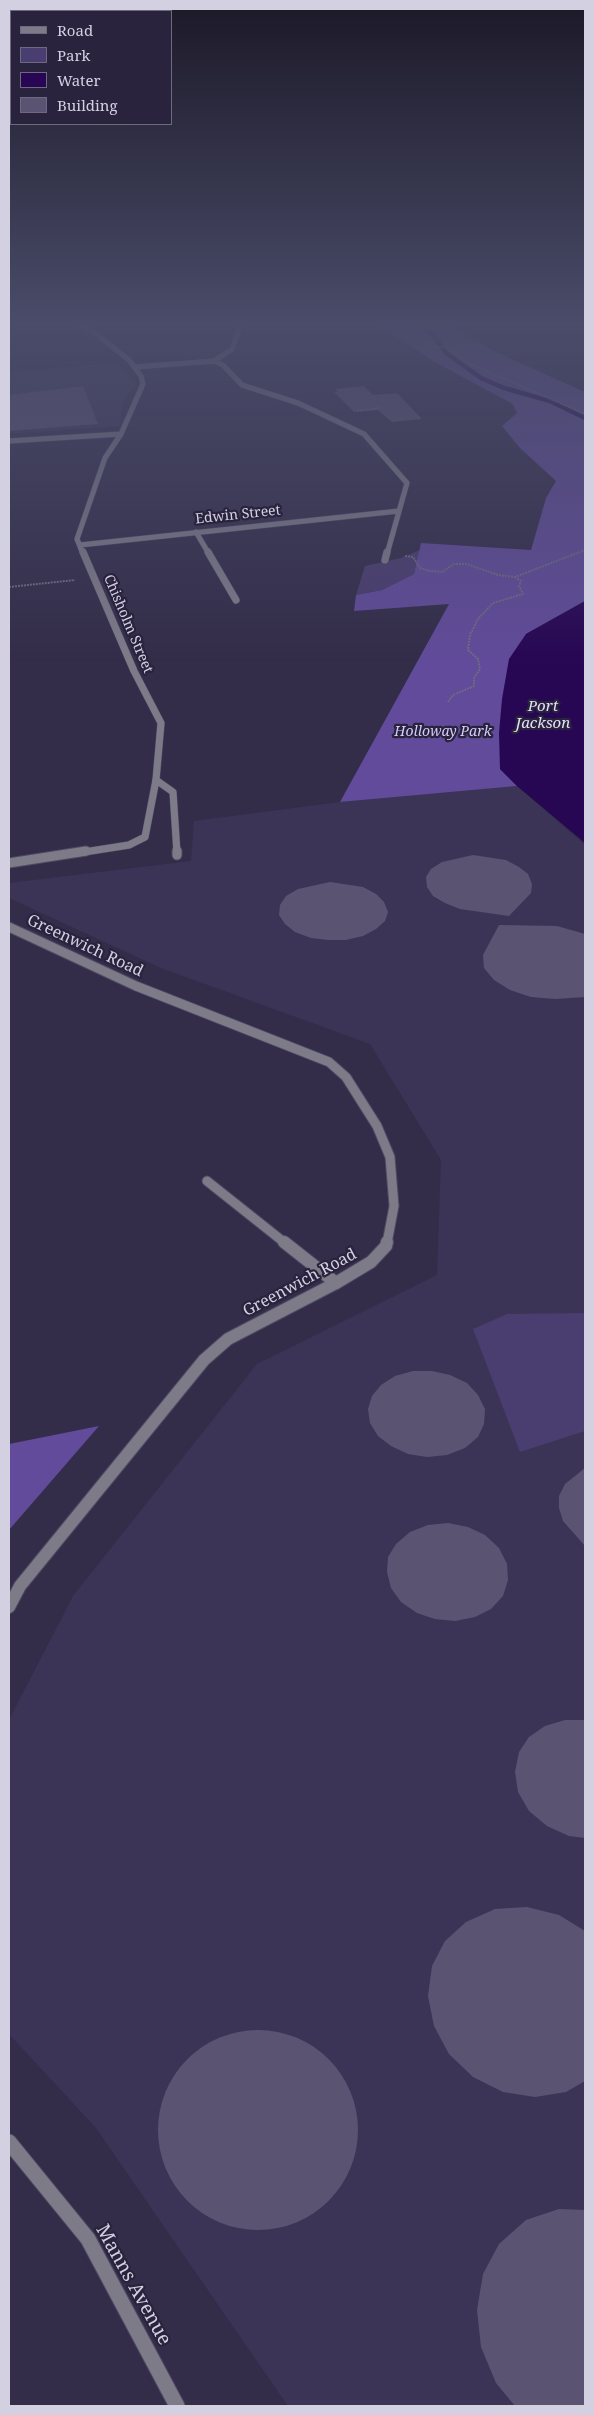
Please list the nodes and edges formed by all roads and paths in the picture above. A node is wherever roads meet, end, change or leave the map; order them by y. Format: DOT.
graph roads {
  1 [pos="78,437"];
  2 [pos="120,437"];
  3 [pos="366,437"];
  4 [pos="9,441"];
  5 [pos="399,511"];
  6 [pos="196,532"];
  7 [pos="80,545"];
  8 [pos="585,550"];
  9 [pos="385,560"];
  10 [pos="420,568"];
  11 [pos="515,577"];
  12 [pos="95,578"];
  13 [pos="9,587"];
  14 [pos="236,600"];
  15 [pos="448,702"];
  16 [pos="156,780"];
  17 [pos="177,855"];
  18 [pos="9,863"];
  19 [pos="9,927"];
  20 [pos="207,1181"];
  21 [pos="336,1284"];
  22 [pos="9,1607"];
  23 [pos="9,2142"];
  24 [pos="177,2406"];
  1 -- 4 [label="street"];
  2 -- 7 [label="street, Chisholm Street"];
  3 -- 5 [label="street"];
  5 -- 6 [label="street, Edwin Street"];
  5 -- 9 [label="street"];
  6 -- 7 [label="street, Edwin Street"];
  6 -- 14 [label="street"];
  7 -- 12 [label="street, Chisholm Street"];
  8 -- 11 [label="path"];
  10 -- 11 [label="path"];
  11 -- 15 [label="path"];
  12 -- 13 [label="path"];
  12 -- 16 [label="street, Chisholm Street"];
  16 -- 17 [label="street"];
  16 -- 18 [label="street, Chisholm Street"];
  19 -- 21 [label="street, Greenwich Road"];
  20 -- 21 [label="street"];
  21 -- 22 [label="street, Greenwich Road"];
  23 -- 24 [label="street, Manns Avenue"];
}
